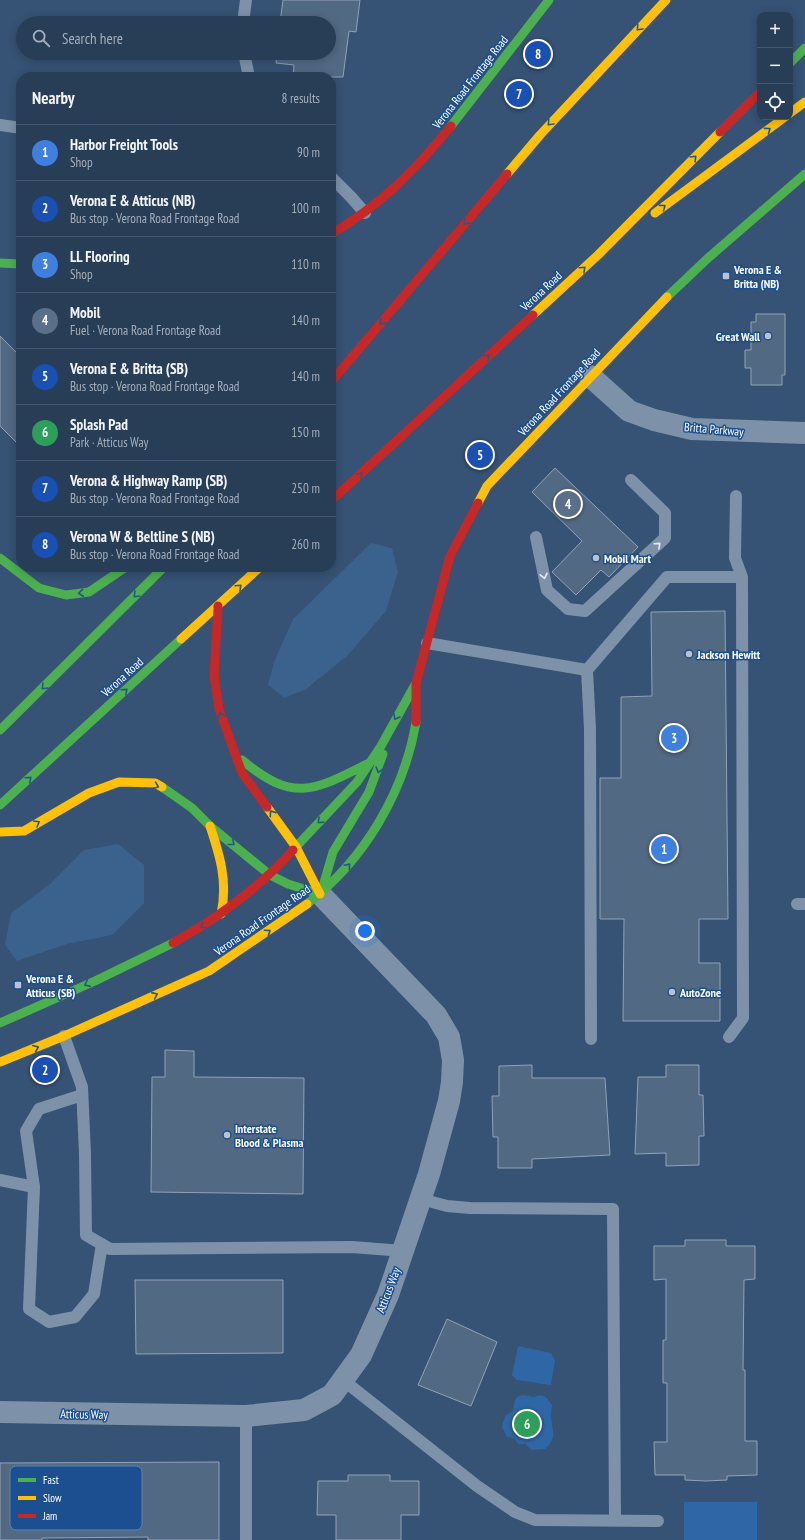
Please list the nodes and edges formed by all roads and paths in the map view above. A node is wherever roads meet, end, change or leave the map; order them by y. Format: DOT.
graph roads {
  1 [pos="246,0"];
  2 [pos="549,0"];
  3 [pos="666,0"];
  4 [pos="245,16"];
  5 [pos="805,48"];
  6 [pos="245,60"];
  7 [pos="793,60"];
  8 [pos="248,72"];
  9 [pos="757,95"];
  10 [pos="805,102"];
  11 [pos="793,111"];
  12 [pos="781,120"];
  13 [pos="0,125"];
  14 [pos="16,127"];
  15 [pos="805,174"];
  16 [pos="336,182"];
  17 [pos="366,214"];
  18 [pos="336,231"];
  19 [pos="598,255"];
  20 [pos="0,263"];
  21 [pos="16,264"];
  22 [pos="336,376"];
  23 [pos="590,376"];
  24 [pos="805,433"];
  25 [pos="631,480"];
  26 [pos="336,496"];
  27 [pos="736,496"];
  28 [pos="536,537"];
  29 [pos="0,558"];
  30 [pos="16,571"];
  31 [pos="18,572"];
  32 [pos="119,572"];
  33 [pos="159,572"];
  34 [pos="255,572"];
  35 [pos="742,577"];
  36 [pos="218,606"];
  37 [pos="427,644"];
  38 [pos="587,670"];
  39 [pos="416,683"];
  40 [pos="0,730"];
  41 [pos="388,732"];
  42 [pos="233,752"];
  43 [pos="369,763"];
  44 [pos="0,805"];
  45 [pos="210,826"];
  46 [pos="0,832"];
  47 [pos="296,847"];
  48 [pos="270,875"];
  49 [pos="320,894"];
  50 [pos="221,914"];
  51 [pos="0,1023"];
  52 [pos="64,1036"];
  53 [pos="729,1037"];
  54 [pos="591,1039"];
  55 [pos="0,1062"];
  56 [pos="82,1095"];
  57 [pos="0,1180"];
  58 [pos="34,1187"];
  59 [pos="421,1199"];
  60 [pos="102,1244"];
  61 [pos="403,1250"];
  62 [pos="343,1380"];
  63 [pos="0,1412"];
  64 [pos="246,1416"];
  65 [pos="615,1521"];
  66 [pos="658,1521"];
  67 [pos="246,1540"];
  1 -- 4 [label="lane"];
  2 -- 17 [label="main road, Verona Road Frontage Road"];
  3 -- 22 [label="main road, one-way"];
  5 -- 7 [label="main road"];
  6 -- 8 [label="lane"];
  19 -- 9 [label="main road, Verona Road, one-way"];
  10 -- 11 [label="main road"];
  19 -- 12 [label="main road, one-way"];
  13 -- 14 [label="lane"];
  15 -- 23 [label="main road, Verona Road Frontage Road"];
  16 -- 17 [label="lane"];
  17 -- 18 [label="main road, Verona Road Frontage Road"];
  26 -- 19 [label="main road, Verona Road, one-way"];
  20 -- 21 [label="main road"];
  23 -- 24 [label="street, Britta Parkway"];
  23 -- 37 [label="main road, Verona Road Frontage Road"];
  28 -- 25 [label="lane, one-way"];
  27 -- 35 [label="lane"];
  30 -- 29 [label="main road, one-way"];
  32 -- 31 [label="main road, one-way"];
  33 -- 40 [label="main road, one-way"];
  36 -- 34 [label="main road, Verona Road, one-way"];
  35 -- 38 [label="lane"];
  35 -- 53 [label="lane"];
  42 -- 36 [label="main road, one-way"];
  44 -- 36 [label="main road, Verona Road, one-way"];
  37 -- 38 [label="lane"];
  37 -- 39 [label="main road, Verona Road Frontage Road"];
  38 -- 54 [label="lane"];
  39 -- 41 [label="main road, Verona Road Frontage Road, one-way"];
  49 -- 39 [label="main road, Verona Road Frontage Road, one-way"];
  41 -- 43 [label="main road, Verona Road Frontage Road"];
  41 -- 49 [label="main road, one-way"];
  42 -- 43 [label="main road"];
  47 -- 42 [label="main road, one-way"];
  43 -- 47 [label="main road, Verona Road Frontage Road, one-way"];
  46 -- 45 [label="main road, one-way"];
  45 -- 48 [label="main road, one-way"];
  45 -- 50 [label="main road"];
  47 -- 48 [label="main road, Verona Road Frontage Road"];
  47 -- 49 [label="main road"];
  48 -- 49 [label="main road"];
  48 -- 50 [label="main road, Verona Road Frontage Road"];
  52 -- 49 [label="main road, Verona Road Frontage Road, one-way"];
  49 -- 59 [label="street, Atticus Way"];
  50 -- 51 [label="main road, Verona Road Frontage Road, one-way"];
  55 -- 52 [label="main road, Verona Road Frontage Road, one-way"];
  52 -- 56 [label="lane"];
  56 -- 58 [label="lane"];
  56 -- 60 [label="lane"];
  57 -- 58 [label="lane"];
  58 -- 60 [label="lane"];
  59 -- 61 [label="street, Atticus Way"];
  59 -- 65 [label="lane"];
  60 -- 61 [label="lane"];
  61 -- 62 [label="street, Atticus Way"];
  62 -- 64 [label="street, Atticus Way"];
  62 -- 65 [label="lane"];
  63 -- 64 [label="street, Atticus Way"];
  64 -- 67 [label="lane"];
  65 -- 66 [label="lane"];
}
